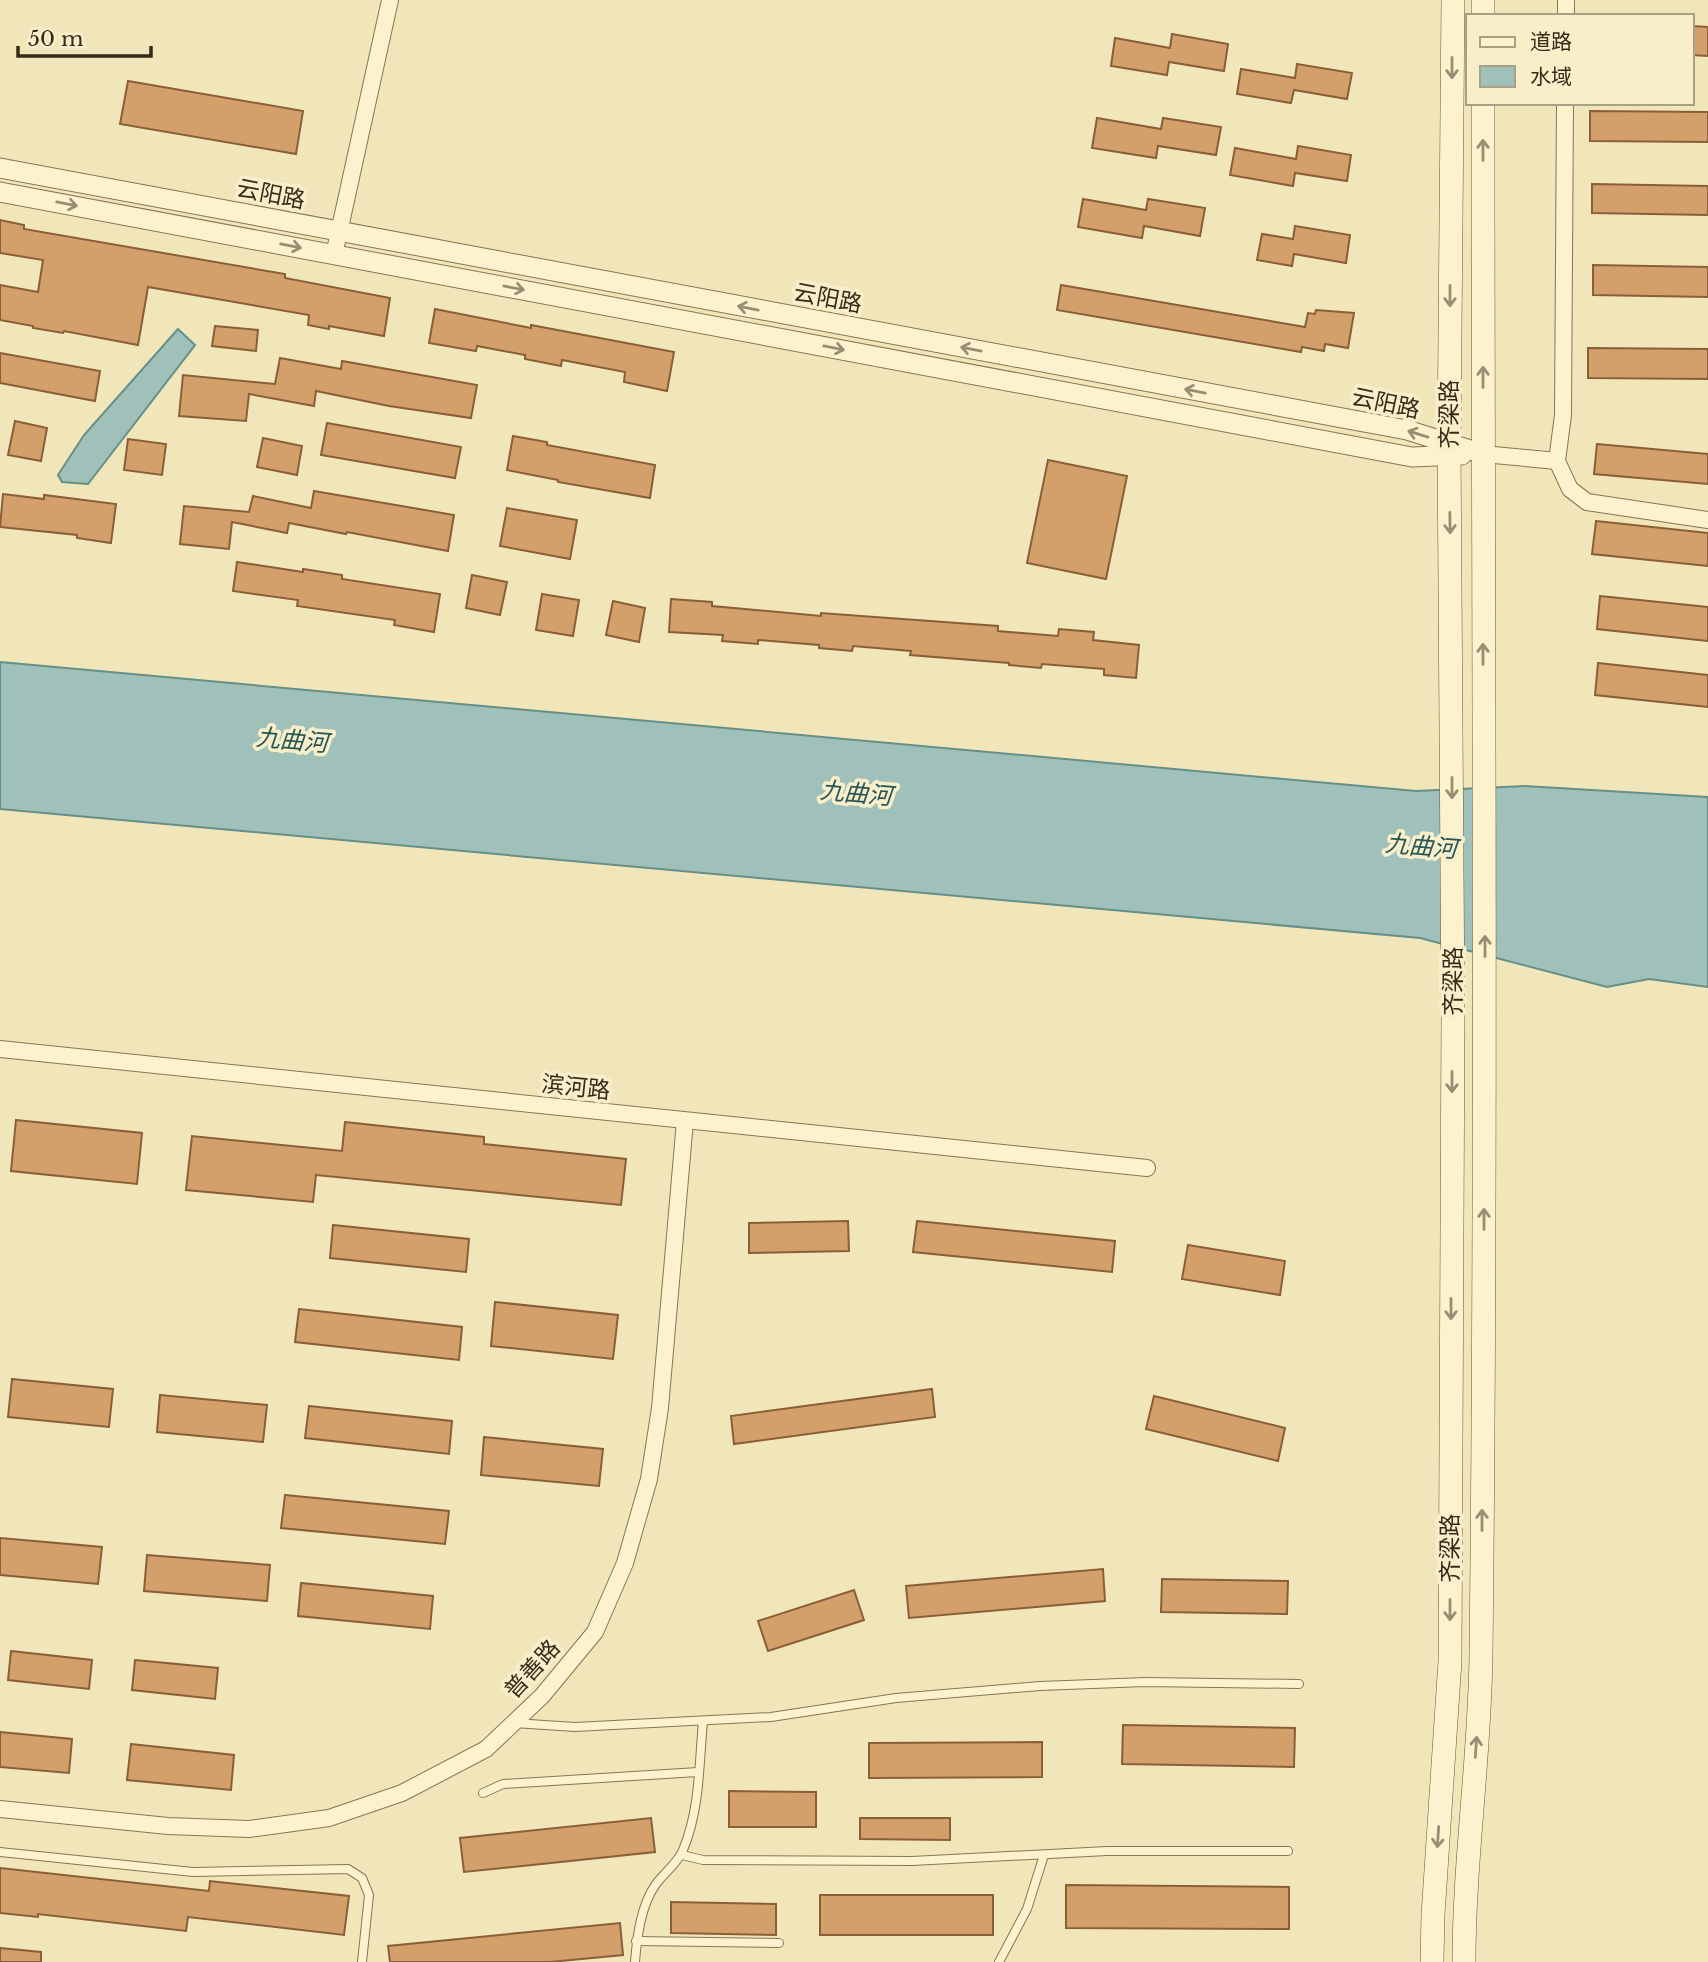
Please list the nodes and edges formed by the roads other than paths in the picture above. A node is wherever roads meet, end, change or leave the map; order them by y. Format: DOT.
graph roads {
  1 [pos="390,0"];
  2 [pos="1453,0"];
  3 [pos="1483,105"];
  4 [pos="1565,105"];
  5 [pos="0,168"];
  6 [pos="0,191"];
  7 [pos="340,232"];
  8 [pos="334,255"];
  9 [pos="1449,450"];
  10 [pos="1483,454"];
  11 [pos="1557,461"];
  12 [pos="1708,520"];
  13 [pos="0,1049"];
  14 [pos="685,1121"];
  15 [pos="1147,1168"];
  16 [pos="1299,1684"];
  17 [pos="703,1721"];
  18 [pos="514,1723"];
  19 [pos="698,1772"];
  20 [pos="483,1793"];
  21 [pos="0,1809"];
  22 [pos="1288,1851"];
  23 [pos="0,1852"];
  24 [pos="682,1855"];
  25 [pos="1044,1855"];
  26 [pos="636,1941"];
  27 [pos="779,1942"];
  28 [pos="1001,1961"];
  29 [pos="362,1962"];
  30 [pos="634,1962"];
  31 [pos="1432,1962"];
  32 [pos="1464,1962"];
  1 -- 7 [label="street"];
  2 -- 9 [label="main road, 齐梁路, one-way"];
  10 -- 3 [label="main road, 齐梁路, one-way"];
  4 -- 11 [label="street"];
  5 -- 7 [label="street, 云阳路"];
  6 -- 8 [label="street, 云阳路, one-way"];
  7 -- 8 [label="street"];
  9 -- 7 [label="street, 云阳路, one-way"];
  8 -- 9 [label="street, 云阳路, one-way"];
  9 -- 10 [label="street, 云阳路"];
  9 -- 31 [label="main road, 齐梁路, one-way"];
  10 -- 11 [label="street"];
  32 -- 10 [label="main road, 齐梁路, one-way"];
  11 -- 12 [label="street"];
  13 -- 14 [label="street, 滨河路"];
  14 -- 15 [label="street, 滨河路"];
  14 -- 18 [label="street, 普善路"];
  16 -- 17 [label="lane"];
  17 -- 18 [label="lane"];
  17 -- 19 [label="lane"];
  18 -- 21 [label="street, 普善路"];
  19 -- 20 [label="lane"];
  19 -- 24 [label="lane"];
  22 -- 25 [label="lane"];
  23 -- 29 [label="lane"];
  24 -- 25 [label="lane"];
  24 -- 26 [label="lane"];
  25 -- 28 [label="lane"];
  26 -- 27 [label="lane"];
  26 -- 30 [label="lane"];
}
